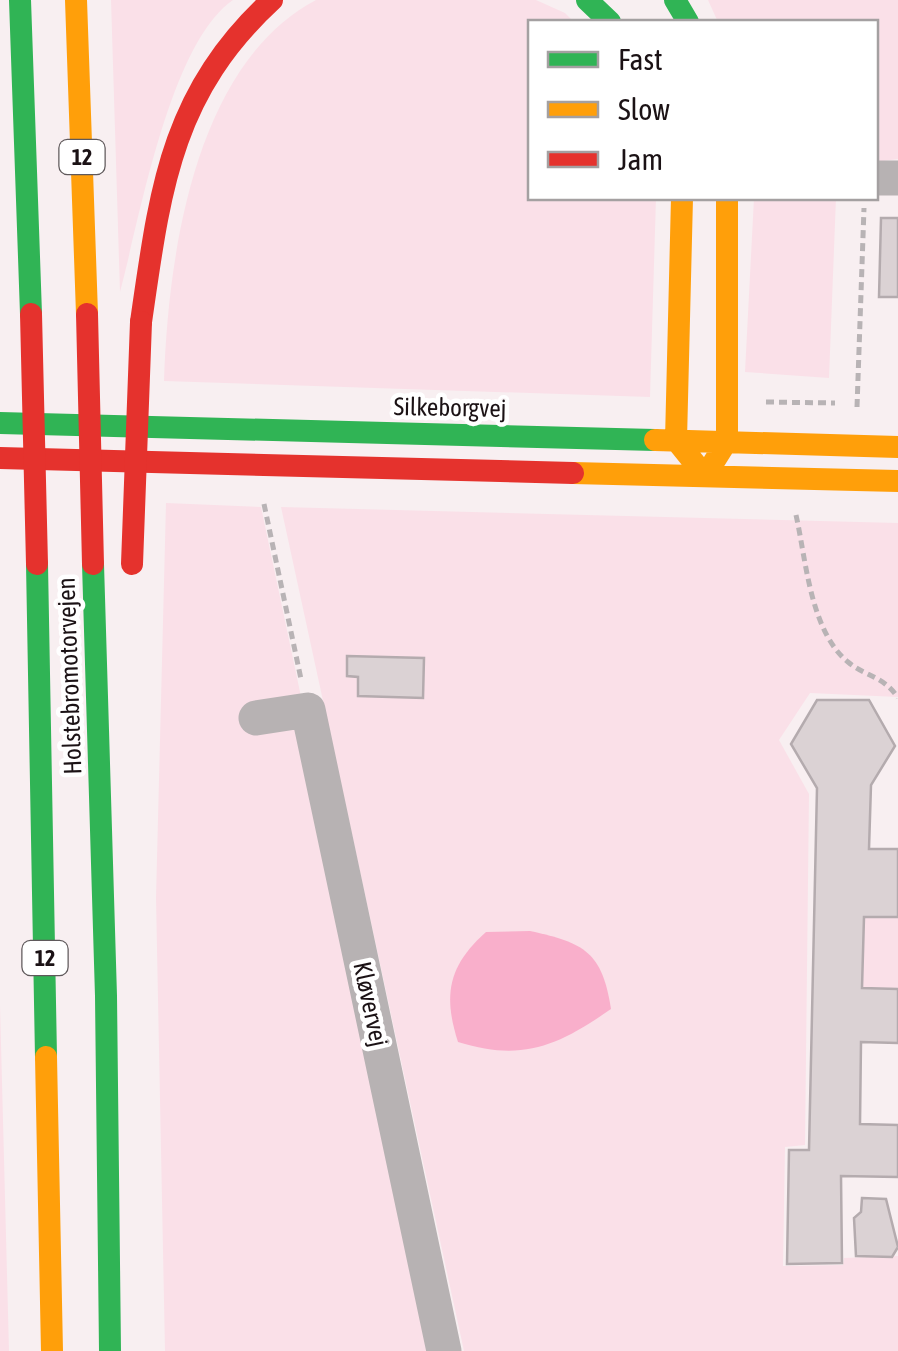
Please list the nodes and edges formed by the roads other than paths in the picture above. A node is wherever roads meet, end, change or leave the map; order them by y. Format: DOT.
graph roads {
  1 [pos="20,0"];
  2 [pos="76,0"];
  3 [pos="272,0"];
  4 [pos="587,0"];
  5 [pos="608,20"];
  6 [pos="682,200"];
  7 [pos="727,200"];
  8 [pos="0,423"];
  9 [pos="676,440"];
  10 [pos="727,441"];
  11 [pos="898,447"];
  12 [pos="0,458"];
  13 [pos="705,476"];
  14 [pos="898,481"];
  15 [pos="132,573"];
  16 [pos="256,718"];
  17 [pos="126,843"];
  18 [pos="106,996"];
  19 [pos="52,1351"];
  20 [pos="110,1351"];
  21 [pos="444,1351"];
  1 -- 19 [label="main road, Holstebromotorvejen / 12, bridge"];
  2 -- 18 [label="main road, Holstebromotorvejen / 12, bridge"];
  3 -- 15 [label="main road, bridge"];
  4 -- 5 [label="main road"];
  6 -- 9 [label="main road"];
  7 -- 10 [label="main road"];
  8 -- 9 [label="main road, Silkeborgvej"];
  9 -- 10 [label="main road, Silkeborgvej"];
  9 -- 13 [label="main road"];
  10 -- 11 [label="main road, Silkeborgvej"];
  10 -- 13 [label="main road"];
  12 -- 13 [label="main road"];
  13 -- 14 [label="main road"];
  16 -- 21 [label="street, Kløvervej"];
  17 -- 18 [label="main road"];
  18 -- 20 [label="main road, Holstebromotorvejen / 12"];
}
